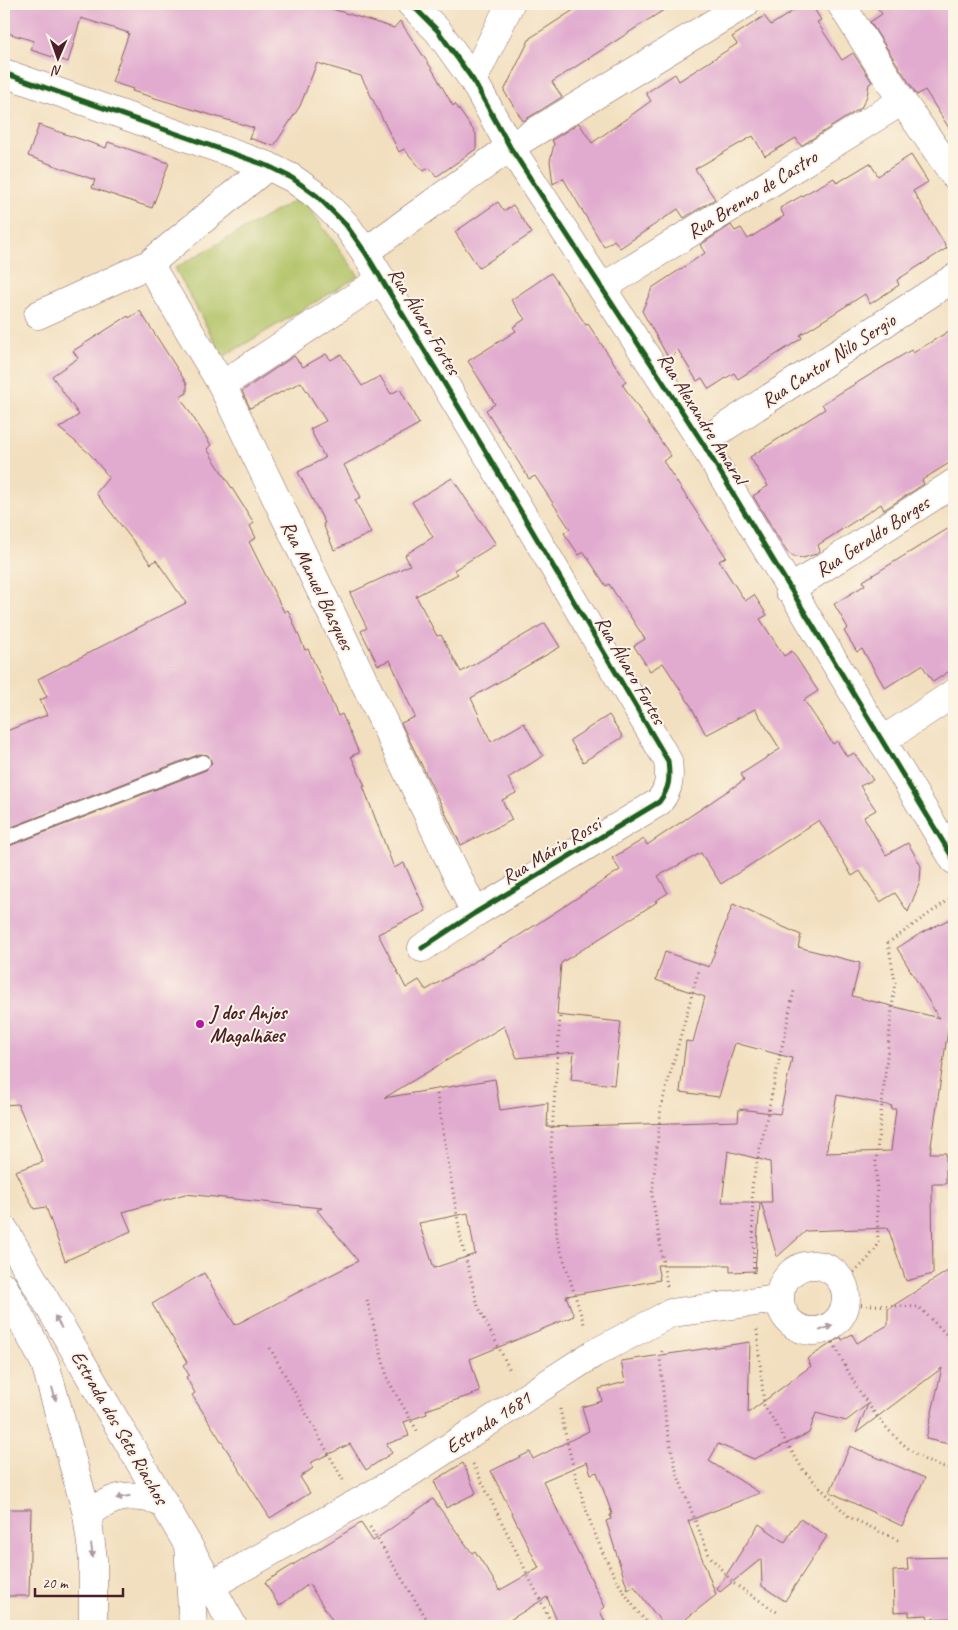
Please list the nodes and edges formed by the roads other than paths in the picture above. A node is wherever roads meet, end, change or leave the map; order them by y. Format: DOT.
graph roads {
  1 [pos="411,4"];
  2 [pos="510,4"];
  3 [pos="745,4"];
  4 [pos="841,4"];
  5 [pos="4,73"];
  6 [pos="473,80"];
  7 [pos="902,101"];
  8 [pos="510,146"];
  9 [pos="268,166"];
  10 [pos="954,175"];
  11 [pos="365,252"];
  12 [pos="149,264"];
  13 [pos="954,278"];
  14 [pos="382,279"];
  15 [pos="603,287"];
  16 [pos="38,315"];
  17 [pos="222,385"];
  18 [pos="702,442"];
  19 [pos="954,483"];
  20 [pos="789,590"];
  21 [pos="954,693"];
  22 [pos="882,741"];
  23 [pos="668,761"];
  24 [pos="204,762"];
  25 [pos="4,839"];
  26 [pos="954,860"];
  27 [pos="475,913"];
  28 [pos="422,948"];
  29 [pos="4,1229"];
  30 [pos="4,1287"];
  31 [pos="767,1299"];
  32 [pos="163,1501"];
  33 [pos="87,1514"];
  34 [pos="188,1546"];
  35 [pos="210,1586"];
  36 [pos="93,1626"];
  37 [pos="193,1626"];
  38 [pos="233,1626"];
  1 -- 6 [label="street, Rua Alexandre Amaral"];
  2 -- 6 [label="street"];
  3 -- 8 [label="street"];
  4 -- 7 [label="street"];
  5 -- 9 [label="street, Rua Álvaro Fortes"];
  6 -- 8 [label="street, Rua Alexandre Amaral"];
  7 -- 10 [label="street"];
  7 -- 15 [label="street, Rua Brenno de Castro"];
  8 -- 11 [label="street"];
  8 -- 15 [label="street, Rua Alexandre Amaral"];
  9 -- 11 [label="street, Rua Álvaro Fortes"];
  9 -- 12 [label="street"];
  11 -- 14 [label="street, Rua Álvaro Fortes"];
  12 -- 16 [label="street"];
  12 -- 17 [label="street, Rua Manuel Blasques"];
  13 -- 18 [label="street, Rua Cantor Nilo Sergio"];
  14 -- 17 [label="street"];
  14 -- 23 [label="street, Rua Álvaro Fortes"];
  15 -- 18 [label="street, Rua Alexandre Amaral"];
  17 -- 27 [label="street, Rua Manuel Blasques"];
  18 -- 20 [label="street, Rua Alexandre Amaral"];
  19 -- 20 [label="street, Rua Geraldo Borges"];
  20 -- 22 [label="street, Rua Alexandre Amaral"];
  21 -- 22 [label="street"];
  22 -- 26 [label="street, Rua Alexandre Amaral"];
  23 -- 27 [label="street, Rua Mário Rossi"];
  24 -- 25 [label="lane"];
  27 -- 28 [label="street, Rua Mário Rossi"];
  32 -- 29 [label="street, Estrada dos Sete Riachos, one-way"];
  30 -- 33 [label="street, Estrada dos Sete Riachos, one-way"];
  31 -- 31 [label="street, one-way"];
  31 -- 35 [label="street, Estrada 1681"];
  32 -- 33 [label="street, one-way"];
  32 -- 34 [label="street, Estrada dos Sete Riachos"];
  33 -- 36 [label="street, Estrada dos Sete Riachos, one-way"];
  34 -- 35 [label="street, Estrada dos Sete Riachos"];
  34 -- 37 [label="street"];
  35 -- 38 [label="street, Estrada dos Sete Riachos"];
}
